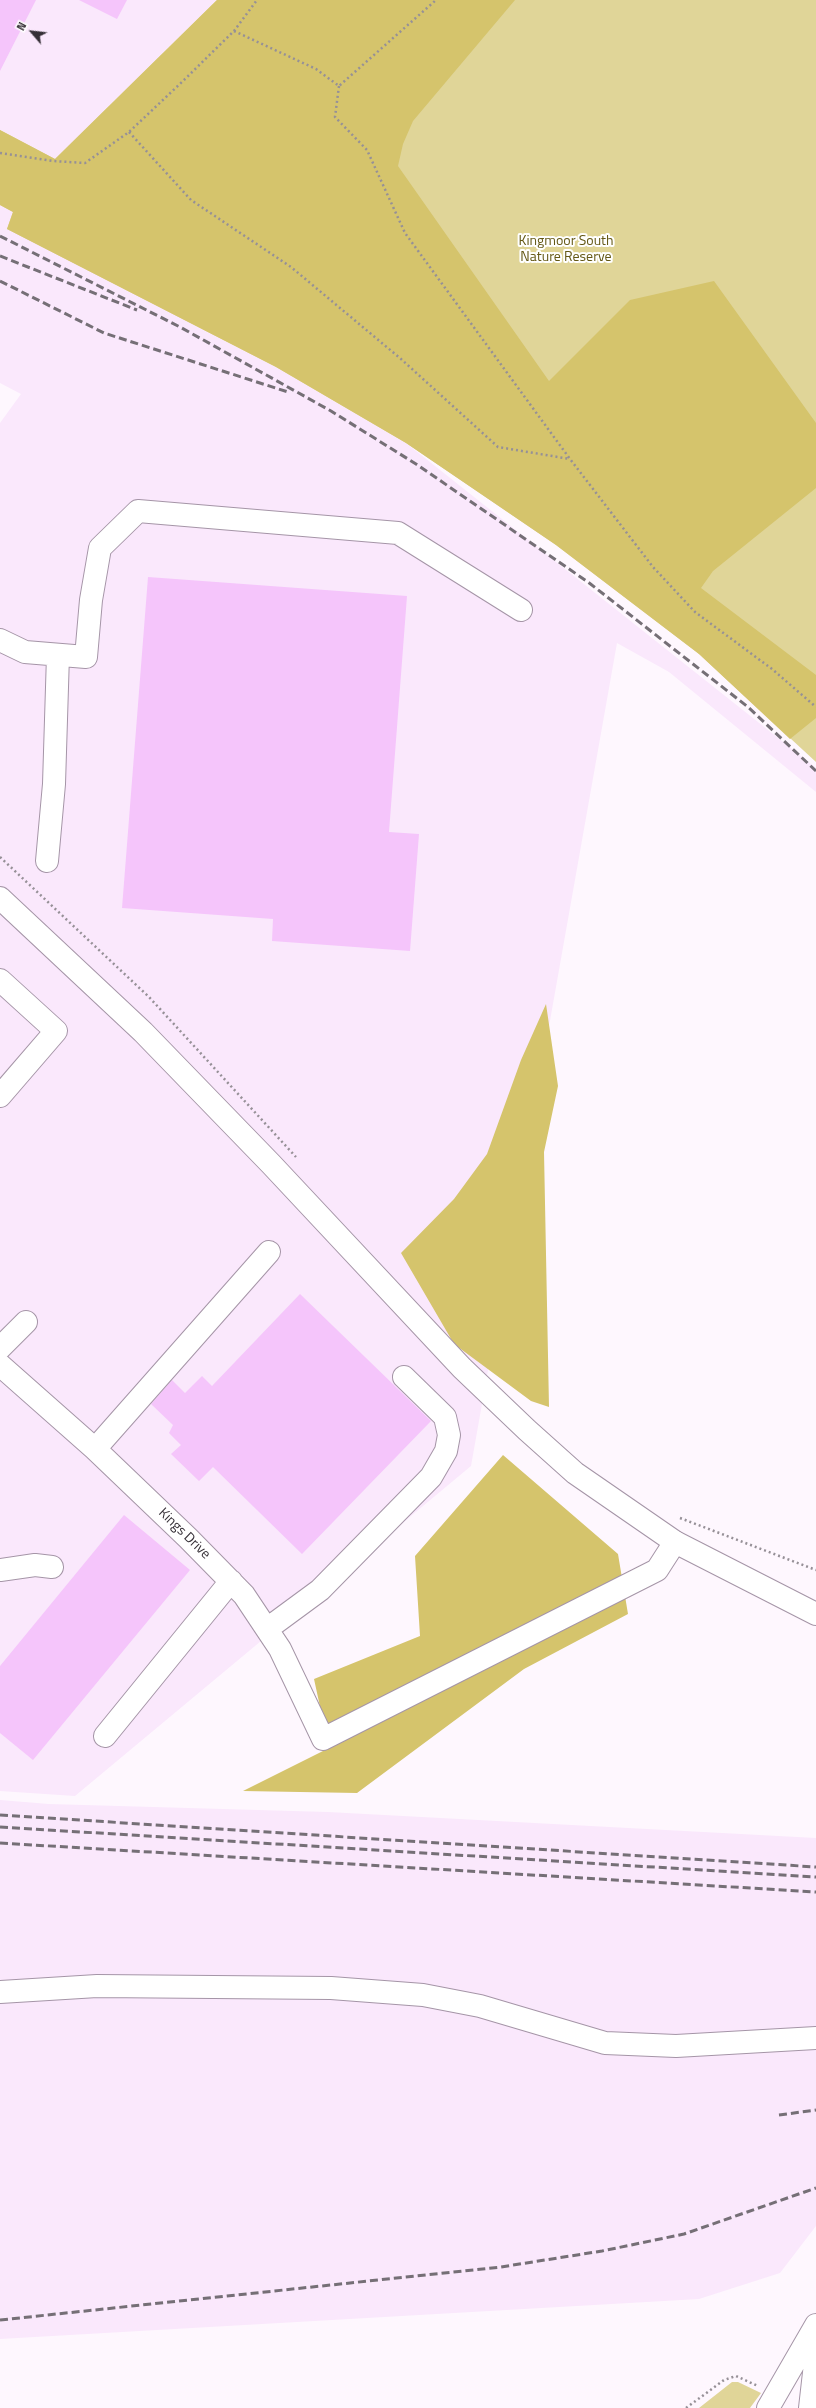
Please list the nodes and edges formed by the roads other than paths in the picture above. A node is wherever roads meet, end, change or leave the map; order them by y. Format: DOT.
graph roads {
  1 [pos="521,610"];
  2 [pos="0,640"];
  3 [pos="58,655"];
  4 [pos="47,861"];
  5 [pos="0,898"];
  6 [pos="0,980"];
  7 [pos="0,1096"];
  8 [pos="269,1252"];
  9 [pos="26,1322"];
  10 [pos="0,1348"];
  11 [pos="0,1365"];
  12 [pos="404,1377"];
  13 [pos="94,1449"];
  14 [pos="675,1542"];
  15 [pos="52,1567"];
  16 [pos="0,1570"];
  17 [pos="230,1581"];
  18 [pos="813,1611"];
  19 [pos="267,1629"];
  20 [pos="105,1736"];
  21 [pos="0,1992"];
  22 [pos="816,2038"];
  23 [pos="816,2324"];
  24 [pos="816,2355"];
  25 [pos="765,2398"];
  26 [pos="810,2408"];
  1 -- 3 [label="main road"];
  2 -- 3 [label="main road"];
  3 -- 4 [label="main road"];
  5 -- 14 [label="main road"];
  6 -- 7 [label="main road"];
  8 -- 13 [label="main road"];
  9 -- 10 [label="main road"];
  11 -- 13 [label="main road, Kings Drive"];
  12 -- 19 [label="main road"];
  13 -- 17 [label="main road, Kings Drive"];
  14 -- 18 [label="main road"];
  14 -- 19 [label="main road, Kings Drive"];
  15 -- 16 [label="main road"];
  17 -- 19 [label="main road, Kings Drive"];
  17 -- 20 [label="main road"];
  21 -- 22 [label="main road"];
  23 -- 25 [label="main road"];
  24 -- 26 [label="main road"];
}
